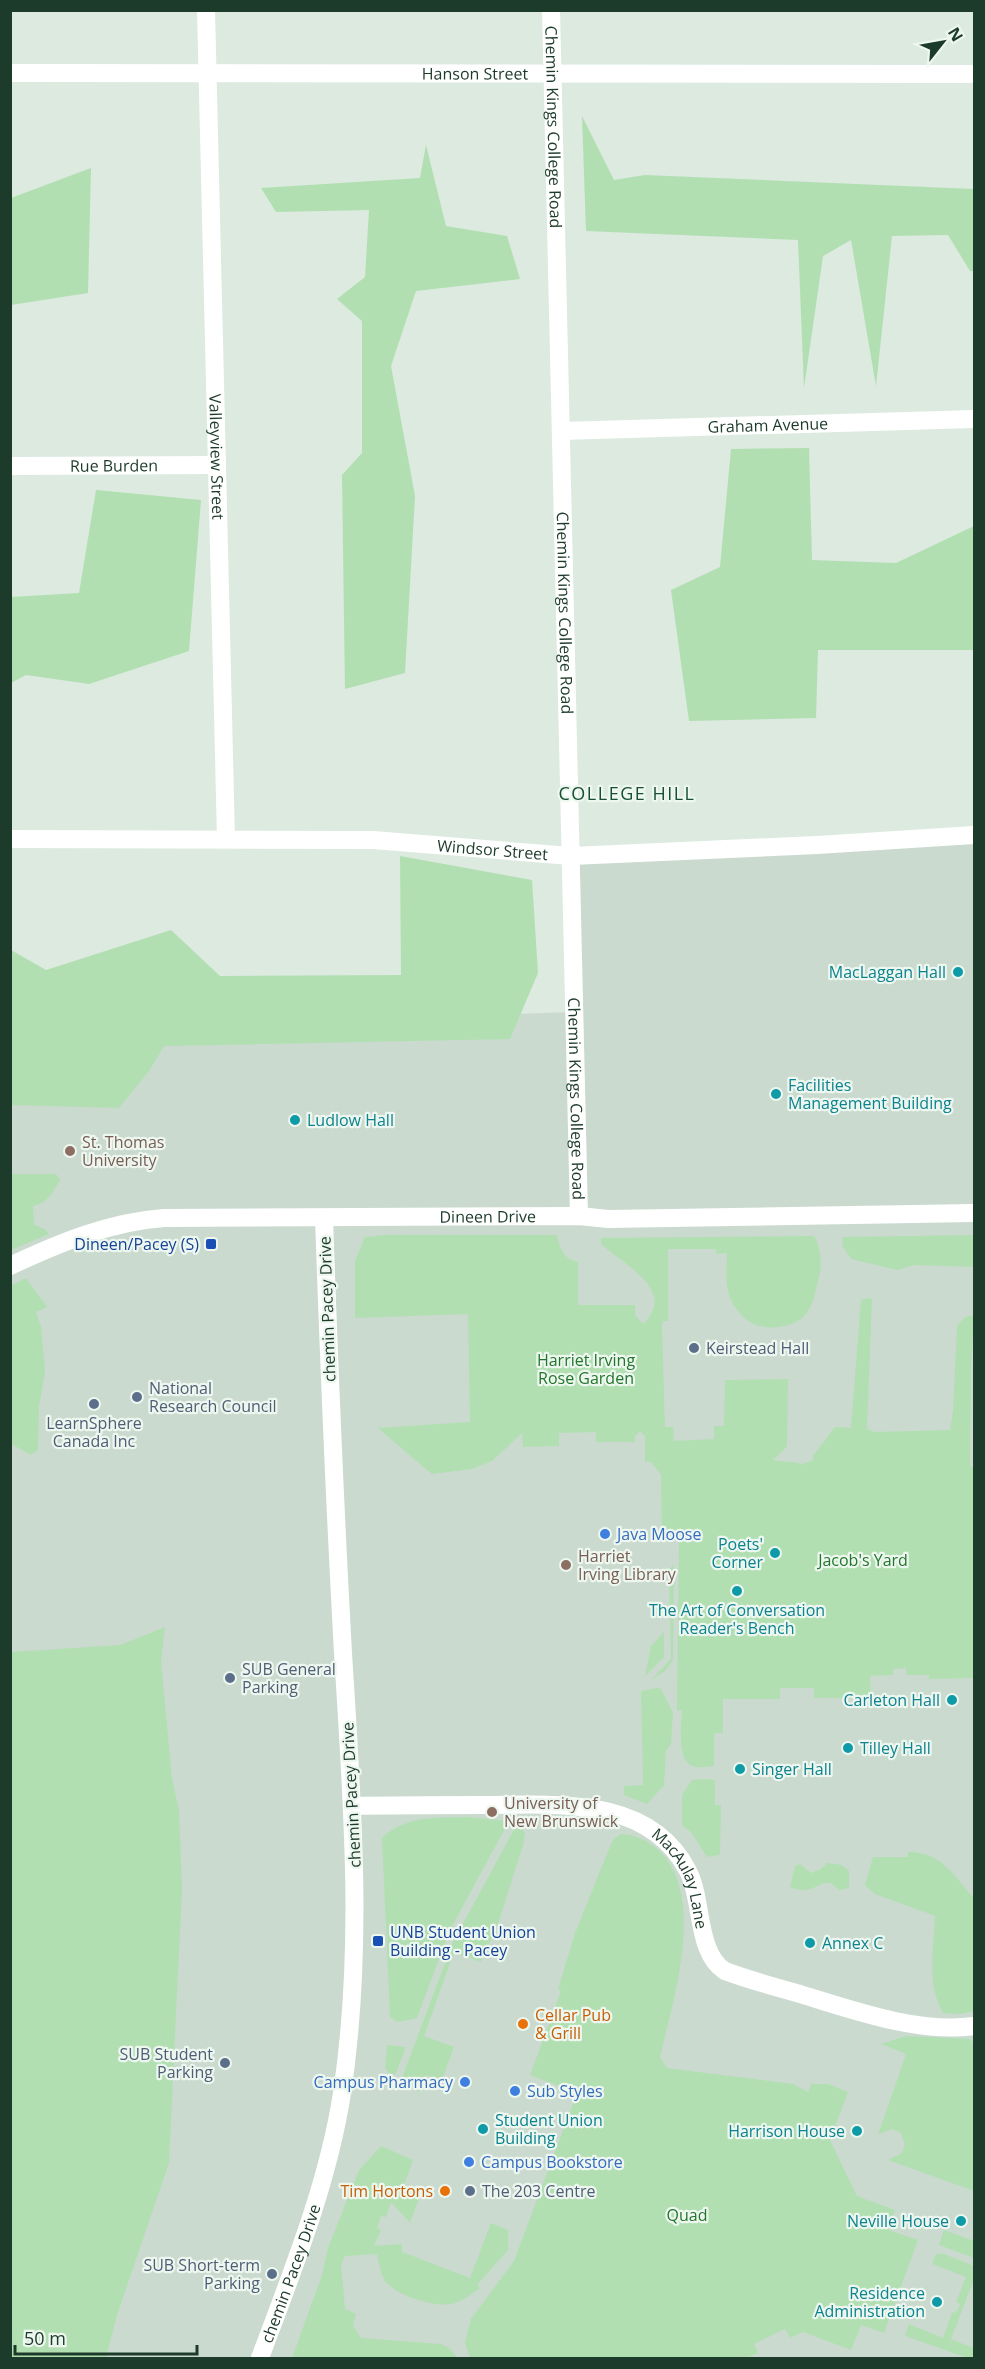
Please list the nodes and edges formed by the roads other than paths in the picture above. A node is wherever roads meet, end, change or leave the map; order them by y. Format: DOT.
graph roads {
  1 [pos="206,10"];
  2 [pos="550,10"];
  3 [pos="10,73"];
  4 [pos="208,74"];
  5 [pos="552,74"];
  6 [pos="975,74"];
  7 [pos="975,419"];
  8 [pos="561,431"];
  9 [pos="217,465"];
  10 [pos="10,466"];
  11 [pos="975,835"];
  12 [pos="10,839"];
  13 [pos="226,839"];
  14 [pos="571,856"];
  15 [pos="975,1213"];
  16 [pos="579,1216"];
  17 [pos="324,1218"];
  18 [pos="10,1266"];
  19 [pos="352,1806"];
  20 [pos="975,2026"];
  21 [pos="260,2358"];
  1 -- 4 [label="street, Valleyview Street"];
  2 -- 5 [label="street, Chemin Kings College Road"];
  3 -- 4 [label="street, Hanson Street"];
  4 -- 5 [label="street, Hanson Street"];
  4 -- 9 [label="street, Valleyview Street"];
  5 -- 6 [label="street, Hanson Street"];
  5 -- 8 [label="street, Chemin Kings College Road"];
  7 -- 8 [label="street, Graham Avenue"];
  8 -- 14 [label="street, Chemin Kings College Road"];
  9 -- 10 [label="street, Rue Burden"];
  9 -- 13 [label="street, Valleyview Street"];
  11 -- 14 [label="street, Windsor Street"];
  12 -- 13 [label="street, Windsor Street"];
  13 -- 14 [label="street, Windsor Street"];
  14 -- 16 [label="street, Chemin Kings College Road"];
  15 -- 16 [label="street, Dineen Drive"];
  16 -- 17 [label="street, Dineen Drive"];
  17 -- 18 [label="street, Dineen Drive"];
  17 -- 19 [label="street, chemin Pacey Drive"];
  19 -- 20 [label="street, MacAulay Lane"];
  19 -- 21 [label="street, chemin Pacey Drive"];
}
